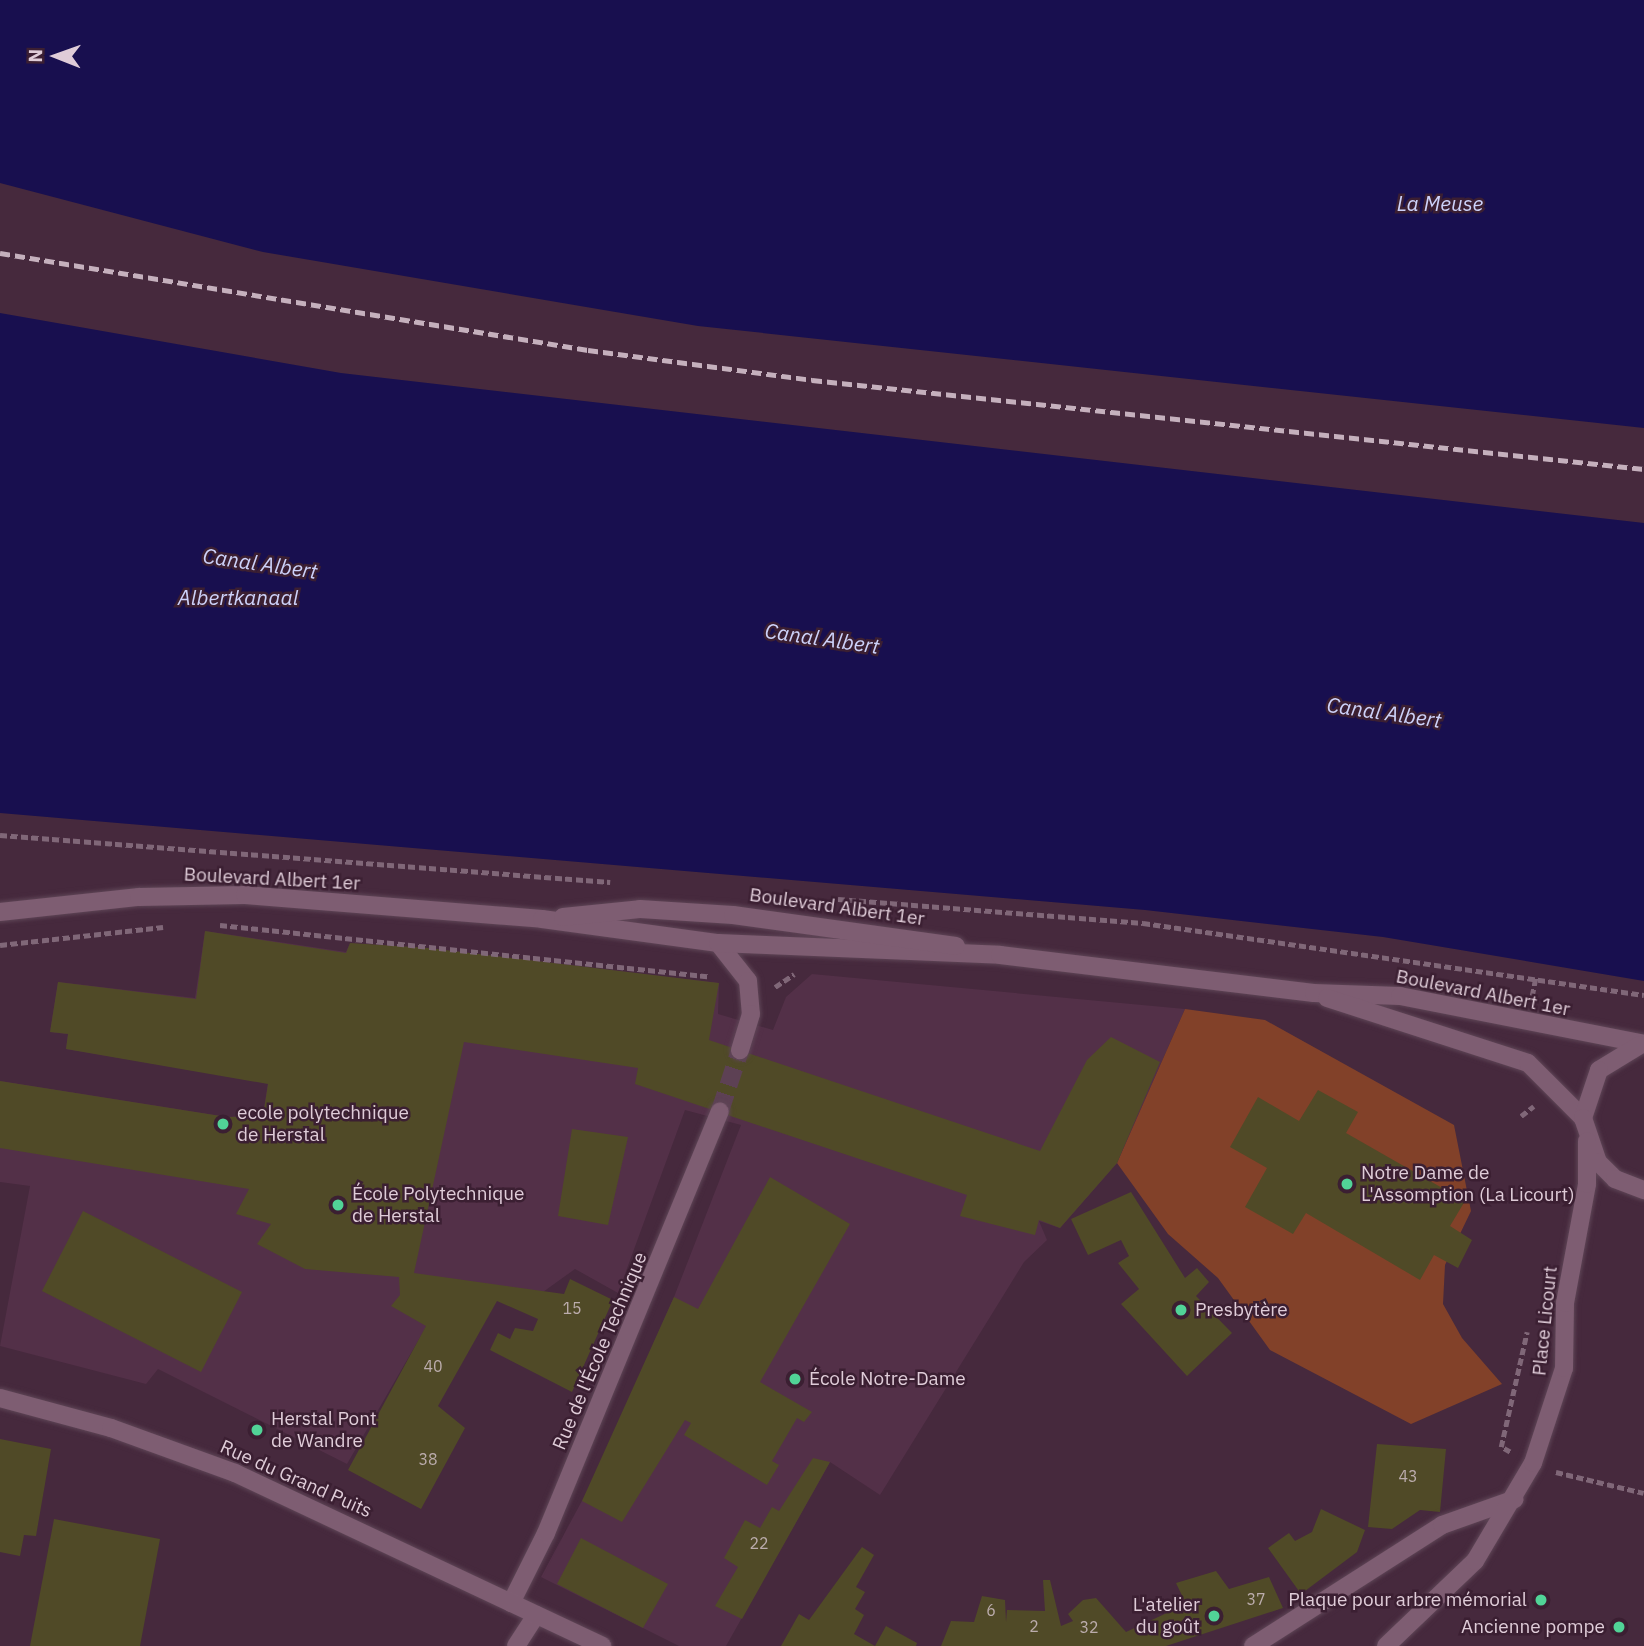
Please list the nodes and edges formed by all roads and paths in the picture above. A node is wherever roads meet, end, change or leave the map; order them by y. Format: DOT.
graph roads {
  1 [pos="0,912"];
  2 [pos="542,919"];
  3 [pos="207,923"];
  4 [pos="173,926"];
  5 [pos="718,943"];
  6 [pos="0,945"];
  7 [pos="1000,955"];
  8 [pos="748,981"];
  9 [pos="1314,993"];
  10 [pos="1644,1044"];
  11 [pos="740,1050"];
  12 [pos="720,1111"];
  13 [pos="1583,1118"];
  14 [pos="1587,1141"];
  15 [pos="1644,1190"];
  16 [pos="1527,1332"];
  17 [pos="0,1398"];
  18 [pos="1533,1463"];
  19 [pos="1644,1493"];
  20 [pos="1515,1499"];
  21 [pos="511,1603"];
  22 [pos="536,1615"];
  23 [pos="516,1646"];
  24 [pos="602,1646"];
  25 [pos="1253,1646"];
  26 [pos="1386,1646"];
  1 -- 2 [label="main road, Boulevard Albert 1er"];
  2 -- 5 [label="main road, Boulevard Albert 1er"];
  2 -- 7 [label="main road, Boulevard Albert 1er"];
  3 -- 8 [label="path"];
  4 -- 6 [label="path"];
  5 -- 7 [label="main road, Boulevard Albert 1er"];
  5 -- 8 [label="main road"];
  7 -- 9 [label="main road, Boulevard Albert 1er"];
  8 -- 11 [label="main road"];
  9 -- 10 [label="main road, Boulevard Albert 1er"];
  9 -- 13 [label="main road, Boulevard Albert 1er"];
  10 -- 13 [label="main road, Boulevard Albert 1er"];
  12 -- 21 [label="main road, Rue de l'École Technique"];
  13 -- 14 [label="main road, Boulevard Albert 1er"];
  14 -- 15 [label="main road, Boulevard Albert 1er"];
  14 -- 18 [label="main road, Place Licourt"];
  16 -- 18 [label="path"];
  17 -- 21 [label="main road, Rue du Grand Puits"];
  18 -- 19 [label="path"];
  18 -- 20 [label="main road, Place Licourt"];
  20 -- 25 [label="main road"];
  20 -- 26 [label="main road, Place Licourt"];
  21 -- 22 [label="main road, Rue du Grand Puits"];
  22 -- 23 [label="main road"];
  22 -- 24 [label="main road, Rue du Grand Puits"];
}
